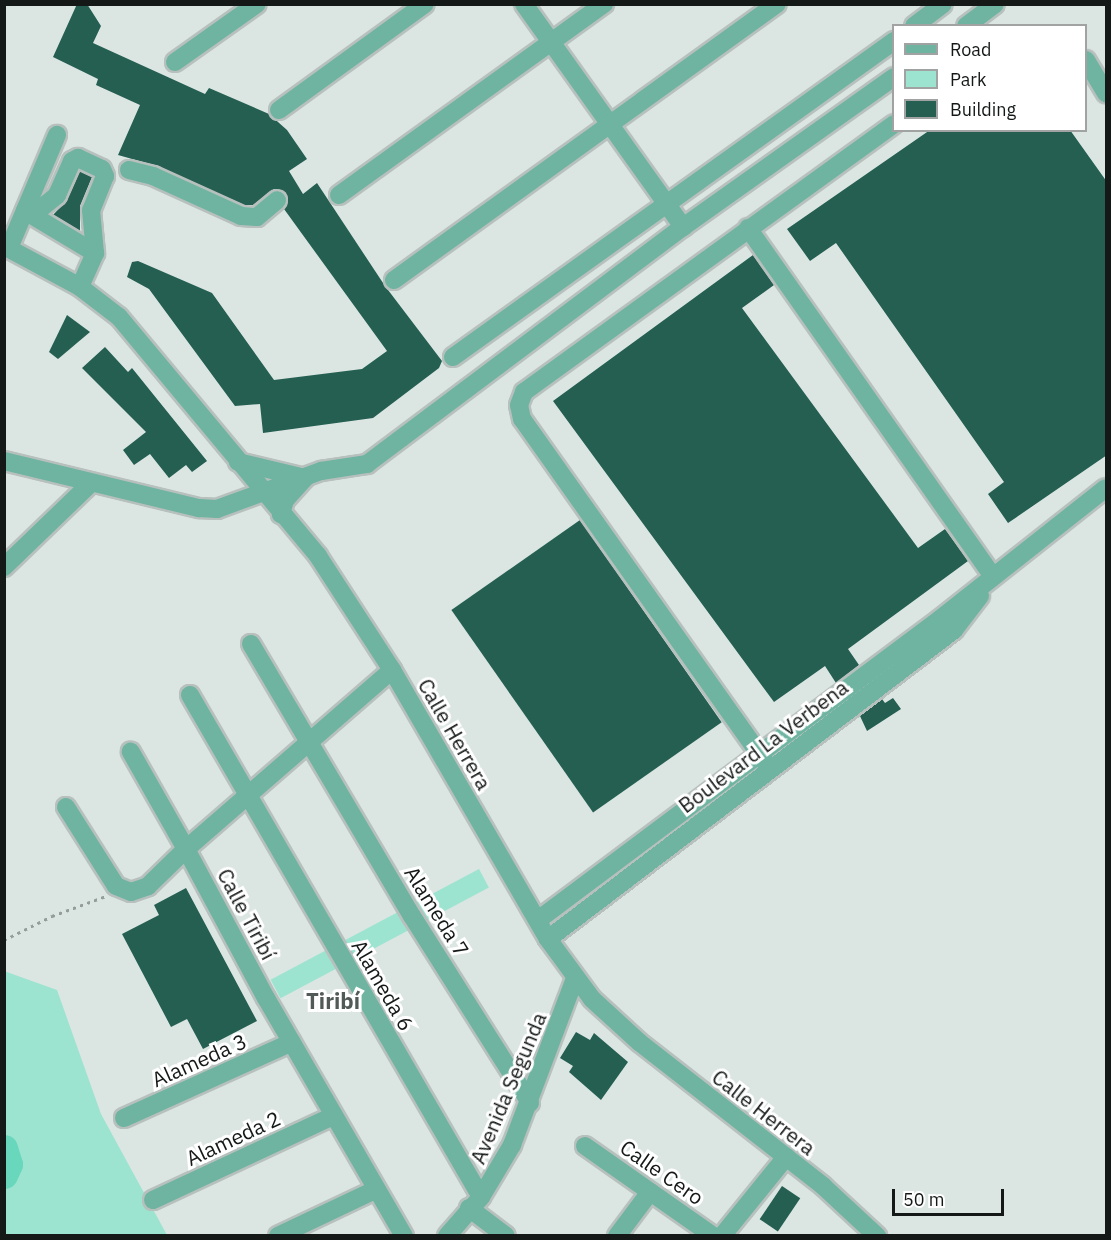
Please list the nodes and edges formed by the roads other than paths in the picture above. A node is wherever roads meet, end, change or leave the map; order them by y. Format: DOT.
graph roads {
  1 [pos="257,4"];
  2 [pos="425,4"];
  3 [pos="524,4"];
  4 [pos="604,4"];
  5 [pos="777,4"];
  6 [pos="944,4"];
  7 [pos="995,4"];
  8 [pos="917,24"];
  9 [pos="969,24"];
  10 [pos="892,41"];
  11 [pos="551,42"];
  12 [pos="175,62"];
  13 [pos="1087,62"];
  14 [pos="892,78"];
  15 [pos="1107,93"];
  16 [pos="279,110"];
  17 [pos="611,125"];
  18 [pos="892,125"];
  19 [pos="57,135"];
  20 [pos="129,170"];
  21 [pos="339,195"];
  22 [pos="277,200"];
  23 [pos="667,204"];
  24 [pos="25,212"];
  25 [pos="683,227"];
  26 [pos="747,228"];
  27 [pos="7,247"];
  28 [pos="94,253"];
  29 [pos="394,280"];
  30 [pos="80,287"];
  31 [pos="453,357"];
  32 [pos="4,461"];
  33 [pos="238,462"];
  34 [pos="305,477"];
  35 [pos="91,483"];
  36 [pos="1107,488"];
  37 [pos="262,493"];
  38 [pos="281,514"];
  39 [pos="8,558"];
  40 [pos="993,578"];
  41 [pos="251,644"];
  42 [pos="392,669"];
  43 [pos="190,695"];
  44 [pos="308,739"];
  45 [pos="131,752"];
  46 [pos="760,752"];
  47 [pos="771,769"];
  48 [pos="247,794"];
  49 [pos="66,807"];
  50 [pos="659,840"];
  51 [pos="186,849"];
  52 [pos="538,920"];
  53 [pos="548,939"];
  54 [pos="575,978"];
  55 [pos="292,1042"];
  56 [pos="530,1103"];
  57 [pos="333,1116"];
  58 [pos="124,1118"];
  59 [pos="585,1146"];
  60 [pos="786,1157"];
  61 [pos="375,1190"];
  62 [pos="650,1192"];
  63 [pos="153,1200"];
  64 [pos="475,1203"];
  65 [pos="278,1236"];
  66 [pos="404,1236"];
  67 [pos="447,1236"];
  68 [pos="506,1236"];
  69 [pos="617,1236"];
  70 [pos="713,1236"];
  71 [pos="722,1236"];
  72 [pos="877,1236"];
  1 -- 12 [label="street"];
  2 -- 16 [label="street"];
  3 -- 11 [label="street"];
  4 -- 11 [label="street"];
  5 -- 17 [label="street"];
  6 -- 8 [label="street"];
  7 -- 9 [label="street"];
  10 -- 23 [label="street"];
  11 -- 17 [label="street"];
  11 -- 21 [label="street"];
  13 -- 15 [label="street"];
  14 -- 25 [label="street"];
  17 -- 23 [label="street"];
  17 -- 29 [label="street"];
  18 -- 26 [label="street"];
  19 -- 24 [label="street"];
  20 -- 22 [label="street"];
  23 -- 25 [label="street"];
  23 -- 31 [label="street"];
  24 -- 27 [label="street"];
  24 -- 28 [label="street"];
  24 -- 28 [label="street"];
  25 -- 34 [label="street"];
  26 -- 40 [label="street"];
  26 -- 46 [label="street"];
  27 -- 30 [label="street, Calle Herrera"];
  28 -- 30 [label="street"];
  30 -- 33 [label="street, Calle Herrera"];
  32 -- 35 [label="street"];
  33 -- 34 [label="street"];
  33 -- 37 [label="street, Calle Herrera"];
  34 -- 37 [label="street"];
  34 -- 38 [label="street"];
  35 -- 37 [label="street"];
  35 -- 39 [label="street"];
  36 -- 40 [label="street, Boulevard La Verbena"];
  37 -- 38 [label="street, Calle Herrera"];
  38 -- 42 [label="street, Calle Herrera"];
  40 -- 46 [label="street, Boulevard La Verbena"];
  40 -- 47 [label="street, Boulevard La Verbena"];
  41 -- 44 [label="street, Alameda 7"];
  42 -- 44 [label="street"];
  42 -- 52 [label="street, Calle Herrera"];
  43 -- 48 [label="street, Alameda 6"];
  44 -- 48 [label="street"];
  44 -- 56 [label="street, Alameda 7"];
  45 -- 51 [label="street, Calle Tiribí"];
  46 -- 47 [label="street"];
  46 -- 50 [label="street, Boulevard La Verbena"];
  47 -- 50 [label="street, Boulevard La Verbena"];
  48 -- 51 [label="street"];
  48 -- 64 [label="street, Alameda 6"];
  49 -- 51 [label="street"];
  50 -- 52 [label="street, Boulevard La Verbena"];
  50 -- 53 [label="street, Boulevard La Verbena"];
  51 -- 55 [label="street, Calle Tiribí"];
  52 -- 53 [label="street, Calle Herrera"];
  53 -- 54 [label="street, Calle Herrera"];
  54 -- 56 [label="street, Avenida Segunda"];
  54 -- 60 [label="street, Calle Herrera"];
  55 -- 57 [label="street, Calle Tiribí"];
  55 -- 58 [label="street, Alameda 3"];
  56 -- 64 [label="street, Avenida Segunda"];
  57 -- 61 [label="street, Calle Tiribí"];
  57 -- 63 [label="street, Alameda 2"];
  59 -- 62 [label="street, Calle Cero"];
  60 -- 71 [label="street"];
  60 -- 72 [label="street, Calle Herrera"];
  61 -- 65 [label="street"];
  61 -- 66 [label="street, Calle Tiribí"];
  62 -- 69 [label="street"];
  62 -- 70 [label="street, Calle Cero"];
  64 -- 67 [label="street, Avenida Segunda"];
  64 -- 68 [label="street"];
}
